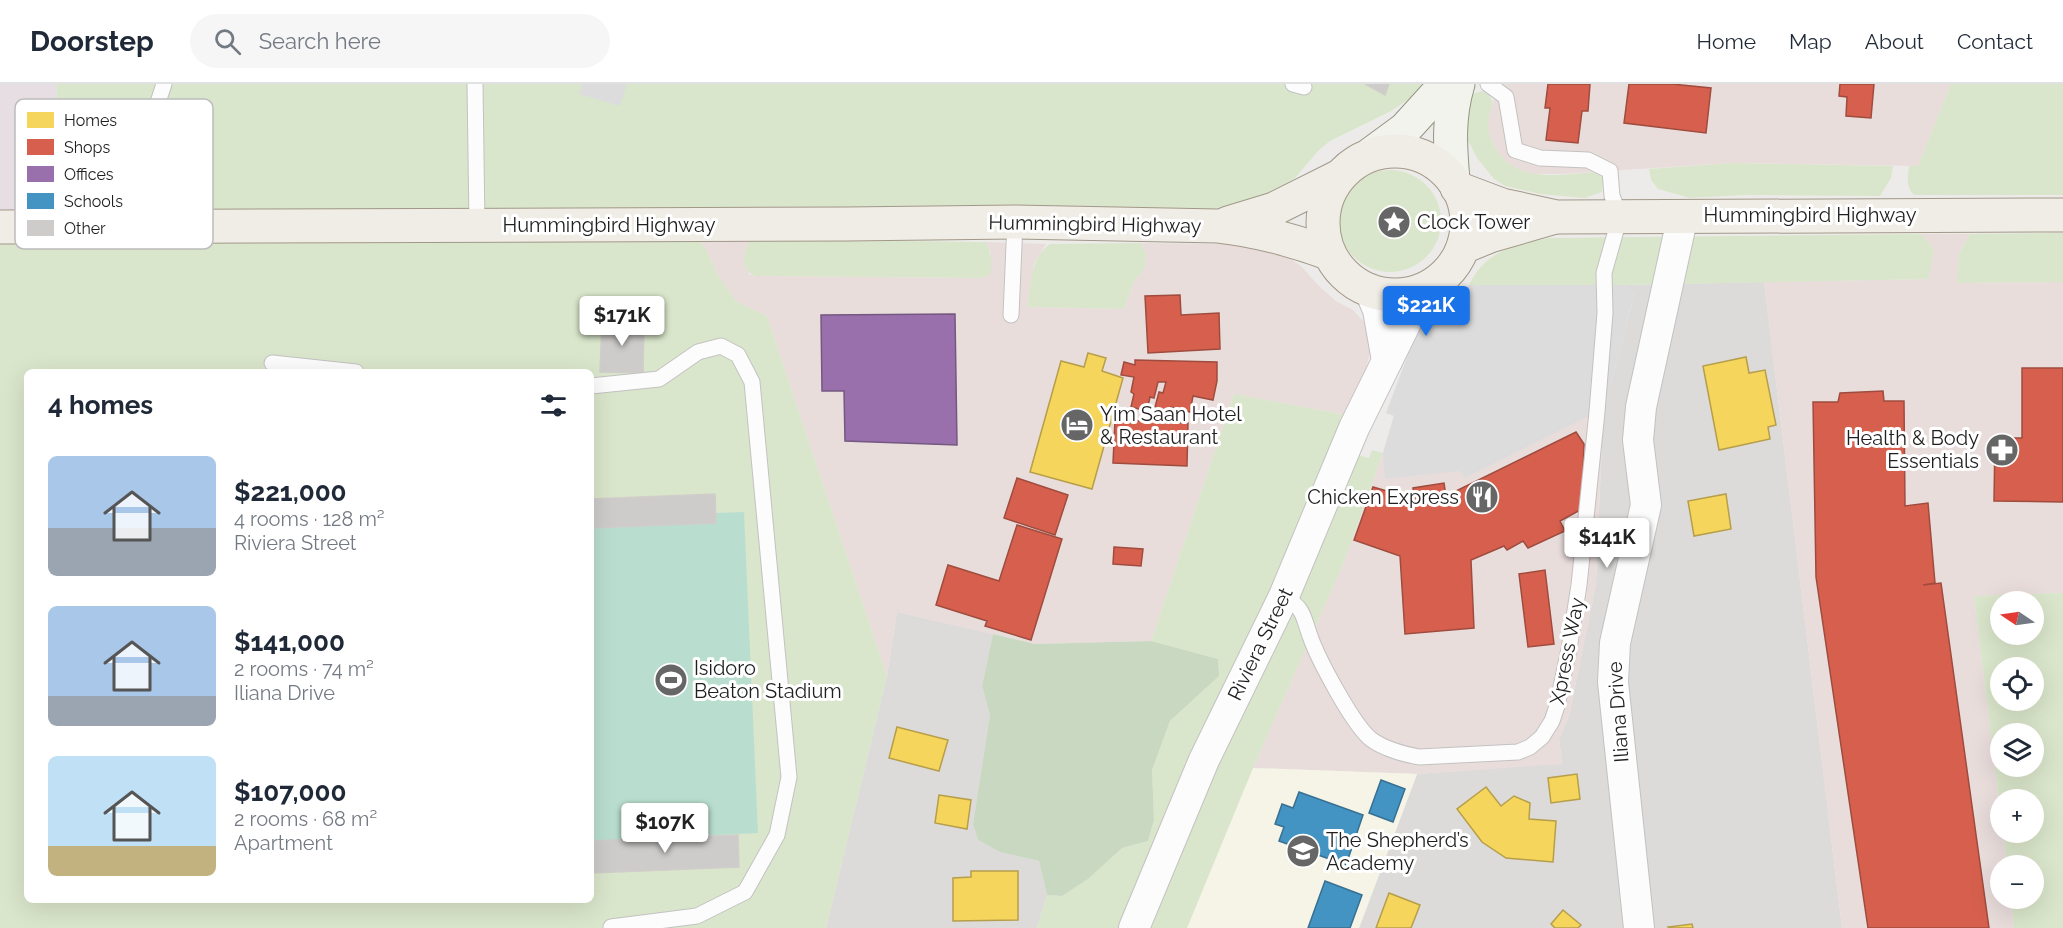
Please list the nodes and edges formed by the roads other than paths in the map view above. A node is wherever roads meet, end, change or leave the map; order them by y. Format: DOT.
graph roads {
  1 [pos="164,84"];
  2 [pos="476,84"];
  3 [pos="1446,84"];
  4 [pos="1458,84"];
  5 [pos="1488,84"];
  6 [pos="159,99"];
  7 [pos="1371,154"];
  8 [pos="1338,177"];
  9 [pos="1455,184"];
  10 [pos="1683,215"];
  11 [pos="2063,215"];
  12 [pos="1620,216"];
  13 [pos="1557,217"];
  14 [pos="1015,222"];
  15 [pos="477,225"];
  16 [pos="213,226"];
  17 [pos="1218,226"];
  18 [pos="0,227"];
  19 [pos="15,227"];
  20 [pos="1463,247"];
  21 [pos="1329,253"];
  22 [pos="1422,290"];
  23 [pos="1370,291"];
  24 [pos="1011,315"];
  25 [pos="1386,361"];
  26 [pos="272,363"];
  27 [pos="328,369"];
  28 [pos="594,386"];
  29 [pos="1284,596"];
  30 [pos="611,927"];
  31 [pos="1134,928"];
  32 [pos="1639,928"];
  1 -- 6 [label="lane"];
  2 -- 15 [label="lane"];
  3 -- 7 [label="main road"];
  4 -- 9 [label="main road"];
  5 -- 12 [label="lane"];
  7 -- 8 [label="main road"];
  7 -- 9 [label="main road"];
  8 -- 17 [label="main road, Hummingbird Highway"];
  8 -- 21 [label="main road"];
  9 -- 13 [label="main road, Hummingbird Highway"];
  9 -- 20 [label="main road"];
  10 -- 11 [label="main road, Hummingbird Highway"];
  10 -- 12 [label="main road, Hummingbird Highway"];
  10 -- 32 [label="street, Iliana Drive"];
  12 -- 13 [label="main road, Hummingbird Highway"];
  12 -- 29 [label="lane, Xpress Way"];
  13 -- 20 [label="main road, Hummingbird Highway"];
  14 -- 15 [label="main road, Hummingbird Highway"];
  14 -- 17 [label="main road, Hummingbird Highway"];
  14 -- 24 [label="lane"];
  15 -- 16 [label="main road, Hummingbird Highway"];
  17 -- 21 [label="main road, Hummingbird Highway"];
  18 -- 19 [label="main road, Hummingbird Highway"];
  20 -- 22 [label="main road"];
  21 -- 23 [label="main road"];
  22 -- 23 [label="main road"];
  22 -- 25 [label="street, Riviera Street"];
  23 -- 25 [label="street"];
  25 -- 29 [label="street, Riviera Street"];
  26 -- 27 [label="lane"];
  28 -- 30 [label="lane"];
  29 -- 31 [label="street, Riviera Street"];
}
